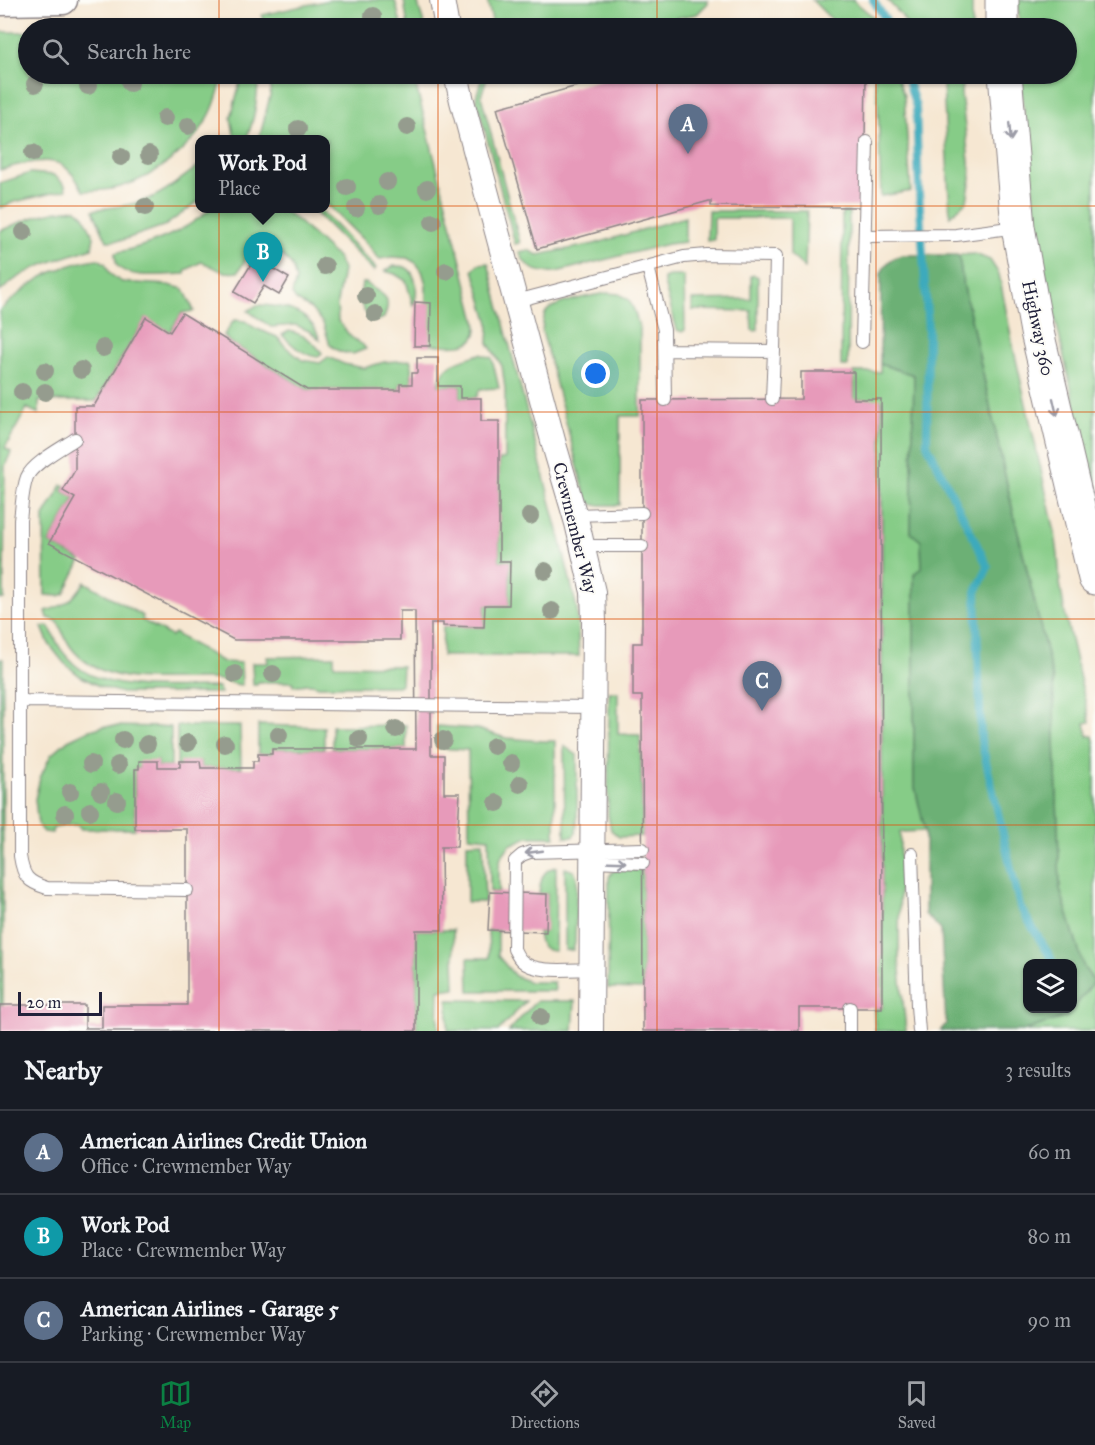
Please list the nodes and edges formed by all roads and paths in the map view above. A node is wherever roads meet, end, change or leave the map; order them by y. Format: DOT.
graph roads {
  1 [pos="63,0"];
  2 [pos="442,0"];
  3 [pos="1002,0"];
  4 [pos="0,1"];
  5 [pos="445,18"];
  6 [pos="1002,18"];
  7 [pos="458,84"];
  8 [pos="1006,84"];
  9 [pos="867,142"];
  10 [pos="1018,227"];
  11 [pos="865,236"];
  12 [pos="648,267"];
  13 [pos="516,302"];
  14 [pos="862,342"];
  15 [pos="665,350"];
  16 [pos="774,351"];
  17 [pos="772,399"];
  18 [pos="664,400"];
  19 [pos="75,439"];
  20 [pos="642,513"];
  21 [pos="575,515"];
  22 [pos="582,546"];
  23 [pos="642,546"];
  24 [pos="1095,578"];
  25 [pos="20,701"];
  26 [pos="594,707"];
  27 [pos="643,849"];
  28 [pos="912,854"];
  29 [pos="592,855"];
  30 [pos="643,863"];
  31 [pos="187,890"];
  32 [pos="591,969"];
  33 [pos="850,1008"];
  34 [pos="591,1031"];
  35 [pos="850,1031"];
  36 [pos="920,1031"];
  1 -- 4 [label="street"];
  2 -- 5 [label="street"];
  3 -- 6 [label="main road"];
  7 -- 13 [label="street, Crewmember Way"];
  8 -- 10 [label="main road, Highway 360, one-way"];
  9 -- 11 [label="lane"];
  10 -- 11 [label="lane"];
  10 -- 24 [label="main road, Highway 360, one-way"];
  11 -- 14 [label="lane"];
  12 -- 13 [label="lane"];
  12 -- 15 [label="lane"];
  12 -- 16 [label="lane"];
  13 -- 21 [label="street, Crewmember Way"];
  15 -- 16 [label="lane"];
  15 -- 18 [label="lane"];
  16 -- 17 [label="lane"];
  19 -- 25 [label="lane"];
  20 -- 21 [label="lane"];
  21 -- 22 [label="street, Crewmember Way"];
  22 -- 23 [label="lane"];
  22 -- 26 [label="street, Crewmember Way"];
  25 -- 26 [label="lane"];
  25 -- 31 [label="lane"];
  26 -- 29 [label="street, Crewmember Way"];
  27 -- 29 [label="lane"];
  28 -- 36 [label="lane"];
  29 -- 30 [label="lane, one-way"];
  29 -- 32 [label="street, Crewmember Way"];
  29 -- 32 [label="lane, one-way"];
  32 -- 34 [label="street, Crewmember Way"];
  33 -- 35 [label="lane"];
}
